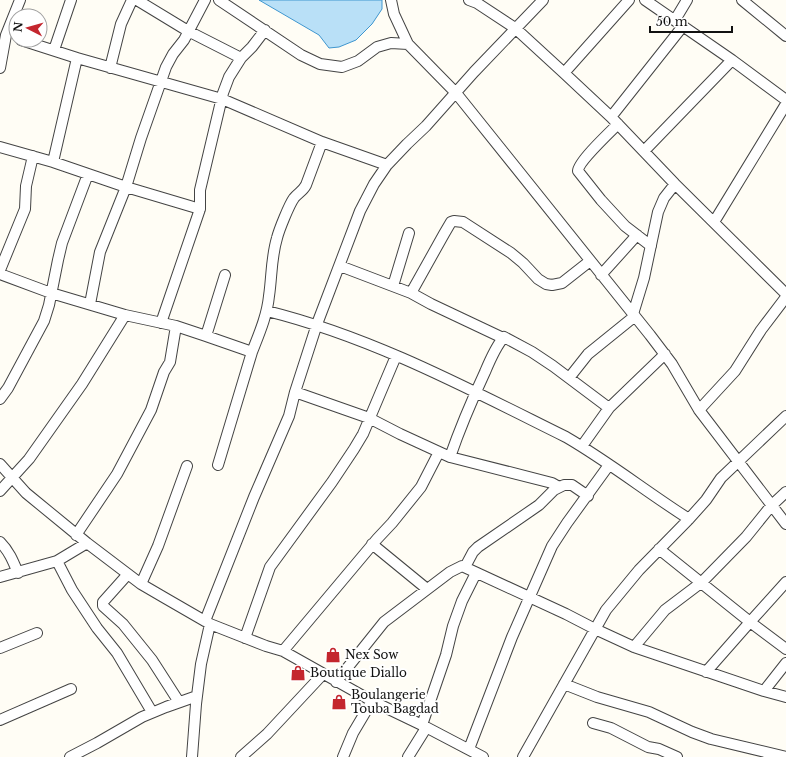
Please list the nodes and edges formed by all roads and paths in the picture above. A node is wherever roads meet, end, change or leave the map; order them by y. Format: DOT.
graph roads {
  1 [pos="20,0"];
  2 [pos="71,0"];
  3 [pos="132,0"];
  4 [pos="137,0"];
  5 [pos="205,0"];
  6 [pos="219,0"];
  7 [pos="391,0"];
  8 [pos="469,0"];
  9 [pos="543,0"];
  10 [pos="629,0"];
  11 [pos="645,0"];
  12 [pos="687,0"];
  13 [pos="742,0"];
  14 [pos="679,23"];
  15 [pos="515,28"];
  16 [pos="265,30"];
  17 [pos="188,31"];
  18 [pos="7,35"];
  19 [pos="786,36"];
  20 [pos="408,44"];
  21 [pos="47,48"];
  22 [pos="54,50"];
  23 [pos="77,58"];
  24 [pos="241,58"];
  25 [pos="732,60"];
  26 [pos="0,68"];
  27 [pos="110,68"];
  28 [pos="564,73"];
  29 [pos="161,81"];
  30 [pos="456,93"];
  31 [pos="222,99"];
  32 [pos="786,100"];
  33 [pos="786,104"];
  34 [pos="614,121"];
  35 [pos="322,142"];
  36 [pos="0,147"];
  37 [pos="644,151"];
  38 [pos="33,156"];
  39 [pos="53,162"];
  40 [pos="387,165"];
  41 [pos="88,174"];
  42 [pos="675,184"];
  43 [pos="126,187"];
  44 [pos="200,209"];
  45 [pos="714,222"];
  46 [pos="409,233"];
  47 [pos="637,235"];
  48 [pos="651,246"];
  49 [pos="590,261"];
  50 [pos="340,266"];
  51 [pos="0,270"];
  52 [pos="0,274"];
  53 [pos="225,275"];
  54 [pos="601,275"];
  55 [pos="393,286"];
  56 [pos="51,293"];
  57 [pos="411,293"];
  58 [pos="786,294"];
  59 [pos="786,297"];
  60 [pos="90,304"];
  61 [pos="267,311"];
  62 [pos="125,315"];
  63 [pos="634,315"];
  64 [pos="161,323"];
  65 [pos="317,324"];
  66 [pos="176,326"];
  67 [pos="206,336"];
  68 [pos="503,338"];
  69 [pos="252,352"];
  70 [pos="665,354"];
  71 [pos="396,356"];
  72 [pos="569,378"];
  73 [pos="295,392"];
  74 [pos="475,392"];
  75 [pos="0,399"];
  76 [pos="609,408"];
  77 [pos="699,410"];
  78 [pos="786,416"];
  79 [pos="369,418"];
  80 [pos="582,446"];
  81 [pos="439,452"];
  82 [pos="450,457"];
  83 [pos="738,462"];
  84 [pos="0,464"];
  85 [pos="609,464"];
  86 [pos="218,465"];
  87 [pos="187,466"];
  88 [pos="12,478"];
  89 [pos="559,487"];
  90 [pos="0,492"];
  91 [pos="786,492"];
  92 [pos="588,496"];
  93 [pos="771,506"];
  94 [pos="690,519"];
  95 [pos="786,524"];
  96 [pos="76,534"];
  97 [pos="0,542"];
  98 [pos="87,543"];
  99 [pos="372,544"];
  100 [pos="659,549"];
  101 [pos="57,561"];
  102 [pos="465,568"];
  103 [pos="18,573"];
  104 [pos="128,574"];
  105 [pos="476,574"];
  106 [pos="0,577"];
  107 [pos="702,582"];
  108 [pos="786,582"];
  109 [pos="141,584"];
  110 [pos="426,589"];
  111 [pos="530,598"];
  112 [pos="750,622"];
  113 [pos="208,623"];
  114 [pos="595,630"];
  115 [pos="37,633"];
  116 [pos="245,638"];
  117 [pos="634,647"];
  118 [pos="0,648"];
  119 [pos="786,649"];
  120 [pos="283,651"];
  121 [pos="786,663"];
  122 [pos="706,672"];
  123 [pos="323,674"];
  124 [pos="336,682"];
  125 [pos="564,684"];
  126 [pos="71,689"];
  127 [pos="764,691"];
  128 [pos="197,696"];
  129 [pos="786,698"];
  130 [pos="372,701"];
  131 [pos="179,702"];
  132 [pos="152,712"];
  133 [pos="0,720"];
  134 [pos="593,723"];
  135 [pos="424,726"];
  136 [pos="471,753"];
  137 [pos="70,757"];
  138 [pos="192,757"];
  139 [pos="241,757"];
  140 [pos="343,757"];
  141 [pos="408,757"];
  142 [pos="484,757"];
  143 [pos="522,757"];
  144 [pos="677,757"];
  145 [pos="786,757"];
  1 -- 18 [label="street"];
  2 -- 22 [label="street"];
  3 -- 27 [label="street"];
  4 -- 17 [label="street"];
  5 -- 17 [label="street"];
  6 -- 16 [label="street"];
  7 -- 20 [label="street"];
  8 -- 15 [label="street"];
  9 -- 15 [label="street"];
  10 -- 28 [label="street"];
  11 -- 14 [label="street"];
  12 -- 14 [label="street"];
  13 -- 19 [label="street"];
  14 -- 25 [label="street"];
  14 -- 34 [label="street"];
  15 -- 28 [label="street"];
  15 -- 30 [label="street"];
  16 -- 20 [label="street"];
  16 -- 24 [label="street"];
  17 -- 24 [label="street"];
  17 -- 29 [label="street"];
  18 -- 26 [label="street"];
  20 -- 30 [label="street"];
  21 -- 22 [label="street"];
  22 -- 23 [label="street"];
  23 -- 27 [label="street"];
  23 -- 39 [label="street"];
  24 -- 31 [label="street"];
  25 -- 32 [label="street"];
  25 -- 37 [label="street"];
  27 -- 29 [label="street"];
  28 -- 34 [label="street"];
  29 -- 31 [label="street"];
  29 -- 43 [label="street"];
  30 -- 40 [label="street"];
  30 -- 49 [label="street"];
  31 -- 35 [label="street"];
  31 -- 44 [label="street"];
  33 -- 45 [label="street"];
  34 -- 37 [label="street"];
  34 -- 47 [label="street"];
  35 -- 40 [label="street"];
  35 -- 61 [label="street"];
  36 -- 38 [label="street"];
  37 -- 42 [label="street"];
  38 -- 39 [label="street"];
  38 -- 51 [label="street"];
  39 -- 41 [label="street"];
  40 -- 50 [label="street"];
  41 -- 43 [label="street"];
  41 -- 56 [label="street"];
  42 -- 45 [label="street"];
  42 -- 48 [label="street"];
  43 -- 44 [label="street"];
  43 -- 60 [label="street"];
  44 -- 64 [label="street"];
  45 -- 58 [label="street"];
  46 -- 55 [label="street"];
  47 -- 48 [label="street"];
  47 -- 54 [label="street"];
  48 -- 63 [label="street"];
  49 -- 54 [label="street"];
  49 -- 57 [label="street"];
  50 -- 55 [label="street"];
  50 -- 65 [label="street"];
  52 -- 56 [label="street"];
  53 -- 67 [label="street"];
  54 -- 63 [label="street"];
  55 -- 57 [label="street"];
  56 -- 60 [label="street"];
  56 -- 75 [label="street"];
  57 -- 68 [label="street"];
  59 -- 77 [label="street"];
  60 -- 62 [label="street"];
  61 -- 65 [label="street"];
  61 -- 69 [label="street"];
  62 -- 64 [label="street"];
  62 -- 88 [label="street"];
  63 -- 70 [label="street"];
  63 -- 72 [label="street"];
  64 -- 66 [label="street"];
  65 -- 71 [label="street"];
  65 -- 73 [label="street"];
  66 -- 67 [label="street"];
  66 -- 96 [label="street"];
  67 -- 69 [label="street"];
  68 -- 72 [label="street"];
  68 -- 74 [label="street"];
  69 -- 86 [label="street"];
  70 -- 76 [label="street"];
  70 -- 77 [label="street"];
  71 -- 74 [label="street"];
  71 -- 79 [label="street"];
  72 -- 76 [label="street"];
  73 -- 79 [label="street"];
  73 -- 113 [label="street"];
  74 -- 80 [label="street"];
  74 -- 82 [label="street"];
  76 -- 80 [label="street"];
  77 -- 83 [label="street"];
  78 -- 83 [label="street"];
  79 -- 81 [label="street"];
  79 -- 116 [label="street"];
  80 -- 85 [label="street"];
  81 -- 82 [label="street"];
  81 -- 99 [label="street"];
  82 -- 89 [label="street"];
  83 -- 93 [label="street"];
  83 -- 94 [label="street"];
  84 -- 88 [label="street"];
  85 -- 92 [label="street"];
  85 -- 94 [label="street"];
  87 -- 109 [label="street"];
  88 -- 90 [label="street"];
  88 -- 96 [label="street"];
  89 -- 92 [label="street"];
  89 -- 102 [label="street"];
  91 -- 93 [label="street"];
  92 -- 111 [label="street"];
  93 -- 95 [label="street"];
  93 -- 107 [label="street"];
  94 -- 100 [label="street"];
  96 -- 98 [label="street"];
  97 -- 103 [label="street"];
  98 -- 101 [label="street"];
  98 -- 104 [label="street"];
  99 -- 110 [label="street"];
  99 -- 120 [label="street"];
  100 -- 107 [label="street"];
  100 -- 114 [label="street"];
  101 -- 103 [label="street"];
  101 -- 132 [label="street"];
  102 -- 105 [label="street"];
  102 -- 110 [label="street"];
  103 -- 106 [label="street"];
  104 -- 109 [label="street"];
  104 -- 131 [label="street"];
  105 -- 111 [label="street"];
  105 -- 135 [label="street"];
  107 -- 112 [label="street"];
  107 -- 117 [label="street"];
  108 -- 112 [label="street"];
  109 -- 113 [label="street"];
  110 -- 124 [label="street"];
  111 -- 114 [label="street"];
  111 -- 136 [label="street"];
  112 -- 119 [label="street"];
  112 -- 122 [label="street"];
  113 -- 116 [label="street"];
  113 -- 128 [label="street"];
  114 -- 117 [label="street"];
  114 -- 125 [label="street"];
  115 -- 118 [label="street"];
  116 -- 120 [label="street"];
  117 -- 122 [label="street"];
  120 -- 123 [label="street"];
  121 -- 127 [label="street"];
  122 -- 127 [label="street"];
  123 -- 124 [label="street"];
  123 -- 139 [label="street"];
  124 -- 130 [label="street"];
  125 -- 143 [label="street"];
  125 -- 145 [label="street"];
  126 -- 133 [label="street"];
  127 -- 129 [label="street"];
  128 -- 131 [label="street"];
  128 -- 138 [label="street"];
  130 -- 135 [label="street"];
  130 -- 140 [label="street"];
  131 -- 132 [label="street"];
  132 -- 137 [label="street"];
  134 -- 144 [label="street"];
  135 -- 136 [label="street"];
  135 -- 141 [label="street"];
  136 -- 142 [label="street"];
}
